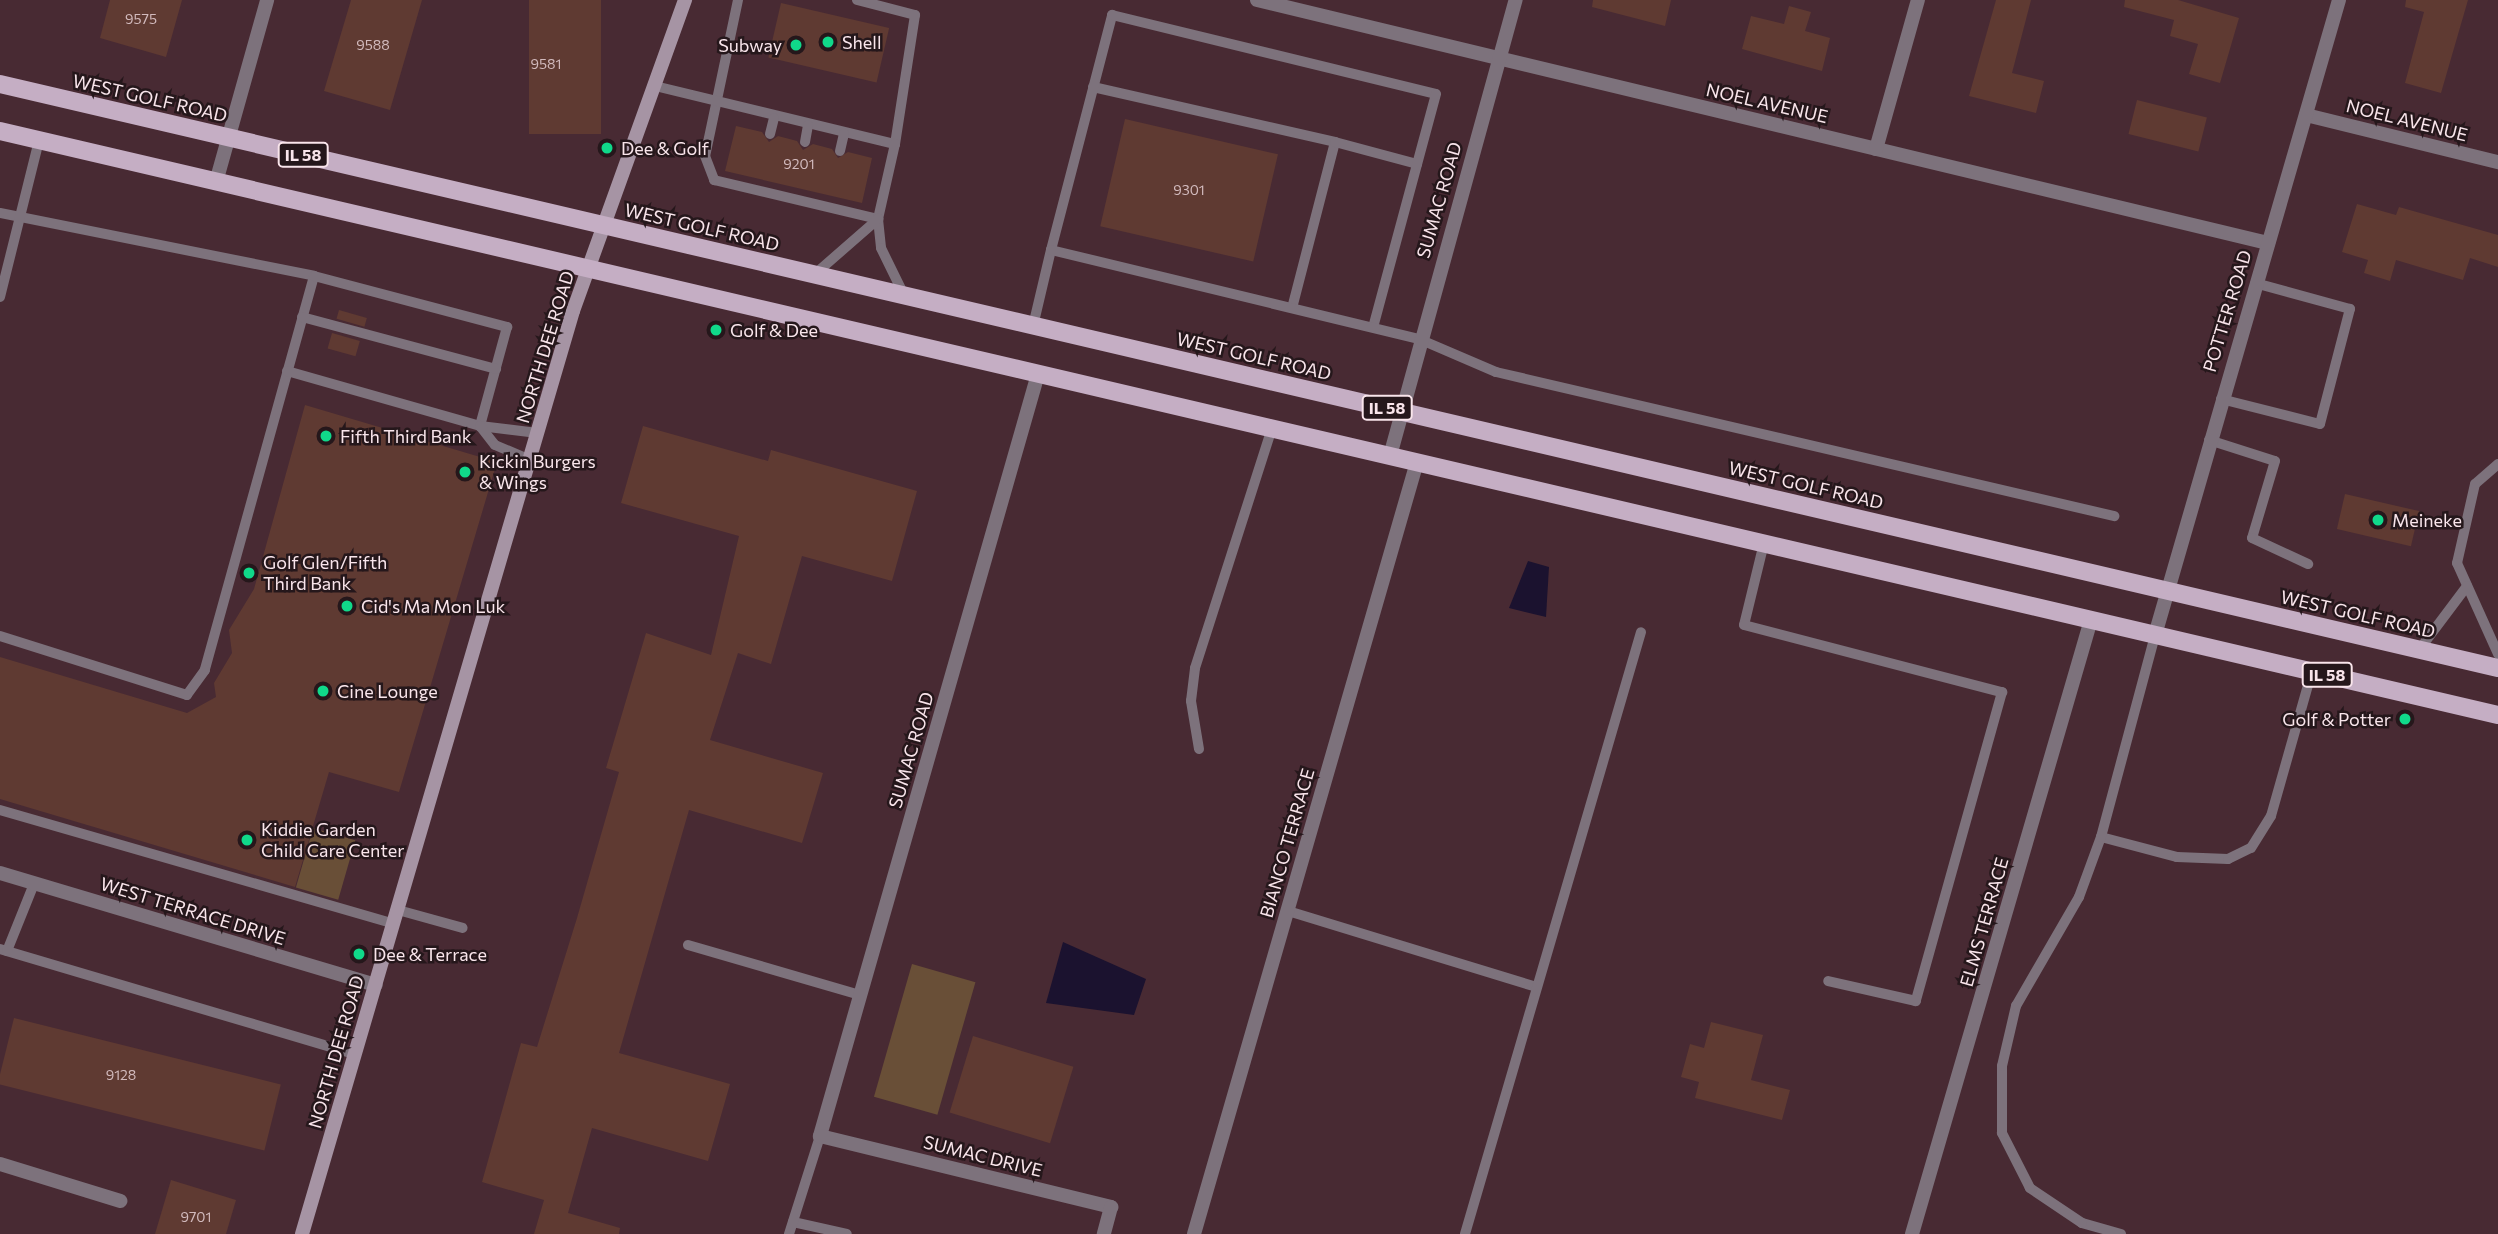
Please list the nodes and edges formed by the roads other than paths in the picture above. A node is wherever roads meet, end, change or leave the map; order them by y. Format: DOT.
graph roads {
  1 [pos="267,0"];
  2 [pos="685,0"];
  3 [pos="738,0"];
  4 [pos="857,0"];
  5 [pos="1257,0"];
  6 [pos="1516,0"];
  7 [pos="1918,0"];
  8 [pos="2339,0"];
  9 [pos="1499,58"];
  10 [pos="0,84"];
  11 [pos="655,86"];
  12 [pos="1093,87"];
  13 [pos="715,105"];
  14 [pos="2306,115"];
  15 [pos="774,118"];
  16 [pos="808,125"];
  17 [pos="0,131"];
  18 [pos="844,133"];
  19 [pos="771,134"];
  20 [pos="228,138"];
  21 [pos="39,140"];
  22 [pos="804,142"];
  23 [pos="1335,142"];
  24 [pos="895,144"];
  25 [pos="1876,149"];
  26 [pos="840,151"];
  27 [pos="2498,162"];
  28 [pos="1417,164"];
  29 [pos="216,181"];
  30 [pos="0,213"];
  31 [pos="21,217"];
  32 [pos="878,219"];
  33 [pos="606,226"];
  34 [pos="2267,243"];
  35 [pos="1051,250"];
  36 [pos="589,269"];
  37 [pos="814,275"];
  38 [pos="314,276"];
  39 [pos="2255,283"];
  40 [pos="904,296"];
  41 [pos="0,297"];
  42 [pos="1292,308"];
  43 [pos="302,317"];
  44 [pos="1033,326"];
  45 [pos="1373,327"];
  46 [pos="1419,339"];
  47 [pos="496,369"];
  48 [pos="287,371"];
  49 [pos="1038,374"];
  50 [pos="2221,399"];
  51 [pos="1402,411"];
  52 [pos="481,426"];
  53 [pos="1272,428"];
  54 [pos="538,433"];
  55 [pos="2209,440"];
  56 [pos="1390,456"];
  57 [pos="530,460"];
  58 [pos="1417,462"];
  59 [pos="2498,464"];
  60 [pos="2114,516"];
  61 [pos="1764,543"];
  62 [pos="2308,564"];
  63 [pos="2467,586"];
  64 [pos="2167,591"];
  65 [pos="2091,620"];
  66 [pos="1641,632"];
  67 [pos="2155,635"];
  68 [pos="0,636"];
  69 [pos="2419,650"];
  70 [pos="2498,654"];
  71 [pos="2498,668"];
  72 [pos="2312,671"];
  73 [pos="2498,715"];
  74 [pos="1199,749"];
  75 [pos="0,810"];
  76 [pos="2101,837"];
  77 [pos="0,873"];
  78 [pos="34,884"];
  79 [pos="1288,911"];
  80 [pos="396,917"];
  81 [pos="463,928"];
  82 [pos="688,945"];
  83 [pos="3,950"];
  84 [pos="1828,981"];
  85 [pos="376,985"];
  86 [pos="1537,987"];
  87 [pos="860,995"];
  88 [pos="355,1054"];
  89 [pos="820,1136"];
  90 [pos="0,1164"];
  91 [pos="120,1201"];
  92 [pos="793,1222"];
  93 [pos="302,1234"];
  94 [pos="789,1234"];
  95 [pos="847,1234"];
  96 [pos="1104,1234"];
  97 [pos="1194,1234"];
  98 [pos="1465,1234"];
  99 [pos="1913,1234"];
  100 [pos="2121,1234"];
  1 -- 20 [label="street"];
  2 -- 11 [label="street, NORTH DEE ROAD"];
  3 -- 13 [label="lane"];
  4 -- 24 [label="lane"];
  5 -- 9 [label="street, NOEL AVENUE"];
  6 -- 9 [label="street, SUMAC ROAD"];
  7 -- 25 [label="street"];
  8 -- 14 [label="street, POTTER ROAD"];
  9 -- 25 [label="street, NOEL AVENUE"];
  9 -- 46 [label="street, SUMAC ROAD"];
  10 -- 20 [label="main road, WEST GOLF ROAD / IL 58"];
  11 -- 13 [label="lane"];
  11 -- 33 [label="street, NORTH DEE ROAD"];
  12 -- 23 [label="lane"];
  12 -- 28 [label="lane"];
  12 -- 35 [label="lane"];
  13 -- 15 [label="lane"];
  13 -- 32 [label="lane"];
  14 -- 27 [label="street, NOEL AVENUE"];
  14 -- 34 [label="street, POTTER ROAD"];
  15 -- 16 [label="lane"];
  15 -- 19 [label="lane"];
  16 -- 18 [label="lane"];
  16 -- 22 [label="lane"];
  17 -- 21 [label="main road, IL 58"];
  18 -- 24 [label="lane"];
  18 -- 26 [label="lane"];
  20 -- 29 [label="street"];
  20 -- 33 [label="main road, WEST GOLF ROAD / IL 58"];
  21 -- 29 [label="main road, IL 58"];
  21 -- 31 [label="lane"];
  23 -- 28 [label="lane"];
  23 -- 42 [label="lane"];
  24 -- 32 [label="lane"];
  25 -- 34 [label="street, NOEL AVENUE"];
  28 -- 45 [label="lane"];
  29 -- 36 [label="main road, IL 58"];
  30 -- 31 [label="lane"];
  31 -- 38 [label="lane"];
  31 -- 41 [label="lane"];
  32 -- 37 [label="lane"];
  32 -- 40 [label="lane"];
  33 -- 36 [label="street, NORTH DEE ROAD"];
  33 -- 37 [label="main road, WEST GOLF ROAD / IL 58"];
  34 -- 39 [label="street, POTTER ROAD"];
  35 -- 42 [label="lane"];
  35 -- 44 [label="lane"];
  36 -- 49 [label="main road, IL 58"];
  36 -- 54 [label="street, NORTH DEE ROAD"];
  37 -- 40 [label="main road, WEST GOLF ROAD / IL 58"];
  38 -- 43 [label="lane"];
  38 -- 47 [label="lane"];
  39 -- 50 [label="street, POTTER ROAD"];
  39 -- 50 [label="lane"];
  40 -- 44 [label="main road, WEST GOLF ROAD / IL 58"];
  42 -- 45 [label="lane"];
  43 -- 47 [label="lane"];
  43 -- 48 [label="lane"];
  44 -- 51 [label="main road, WEST GOLF ROAD / IL 58"];
  45 -- 46 [label="lane"];
  46 -- 51 [label="street, SUMAC ROAD"];
  46 -- 60 [label="lane"];
  47 -- 52 [label="lane"];
  48 -- 52 [label="lane"];
  48 -- 68 [label="lane"];
  49 -- 53 [label="main road, IL 58"];
  49 -- 87 [label="street, SUMAC ROAD"];
  50 -- 55 [label="street, POTTER ROAD"];
  51 -- 56 [label="street, SUMAC ROAD"];
  51 -- 64 [label="main road, WEST GOLF ROAD / IL 58"];
  52 -- 54 [label="lane"];
  52 -- 57 [label="lane"];
  53 -- 56 [label="main road, IL 58"];
  53 -- 74 [label="lane"];
  54 -- 57 [label="street, NORTH DEE ROAD"];
  55 -- 62 [label="lane"];
  55 -- 64 [label="street, POTTER ROAD"];
  56 -- 58 [label="main road, IL 58"];
  57 -- 80 [label="street, NORTH DEE ROAD"];
  58 -- 61 [label="main road, IL 58"];
  58 -- 79 [label="street, BIANCO TERRACE"];
  59 -- 63 [label="lane"];
  61 -- 65 [label="main road, IL 58"];
  61 -- 84 [label="lane"];
  63 -- 69 [label="lane"];
  63 -- 70 [label="lane"];
  64 -- 67 [label="street, POTTER ROAD"];
  64 -- 69 [label="main road, WEST GOLF ROAD / IL 58"];
  65 -- 67 [label="main road, IL 58"];
  65 -- 99 [label="street, ELMS TERRACE"];
  66 -- 86 [label="lane"];
  67 -- 72 [label="main road, IL 58"];
  67 -- 76 [label="lane"];
  69 -- 71 [label="main road, WEST GOLF ROAD / IL 58"];
  72 -- 73 [label="main road, IL 58"];
  72 -- 76 [label="lane"];
  75 -- 80 [label="lane"];
  76 -- 100 [label="lane"];
  77 -- 78 [label="street, WEST TERRACE DRIVE"];
  78 -- 83 [label="lane"];
  78 -- 85 [label="street, WEST TERRACE DRIVE"];
  79 -- 86 [label="lane"];
  79 -- 97 [label="street, BIANCO TERRACE"];
  80 -- 81 [label="lane"];
  80 -- 85 [label="street, NORTH DEE ROAD"];
  82 -- 87 [label="lane"];
  83 -- 88 [label="lane"];
  85 -- 88 [label="street, NORTH DEE ROAD"];
  86 -- 98 [label="lane"];
  87 -- 89 [label="street, SUMAC ROAD"];
  88 -- 93 [label="street, NORTH DEE ROAD"];
  89 -- 92 [label="lane"];
  89 -- 96 [label="street, SUMAC DRIVE"];
  90 -- 91 [label="street"];
  92 -- 94 [label="lane"];
  92 -- 95 [label="lane"];
}
